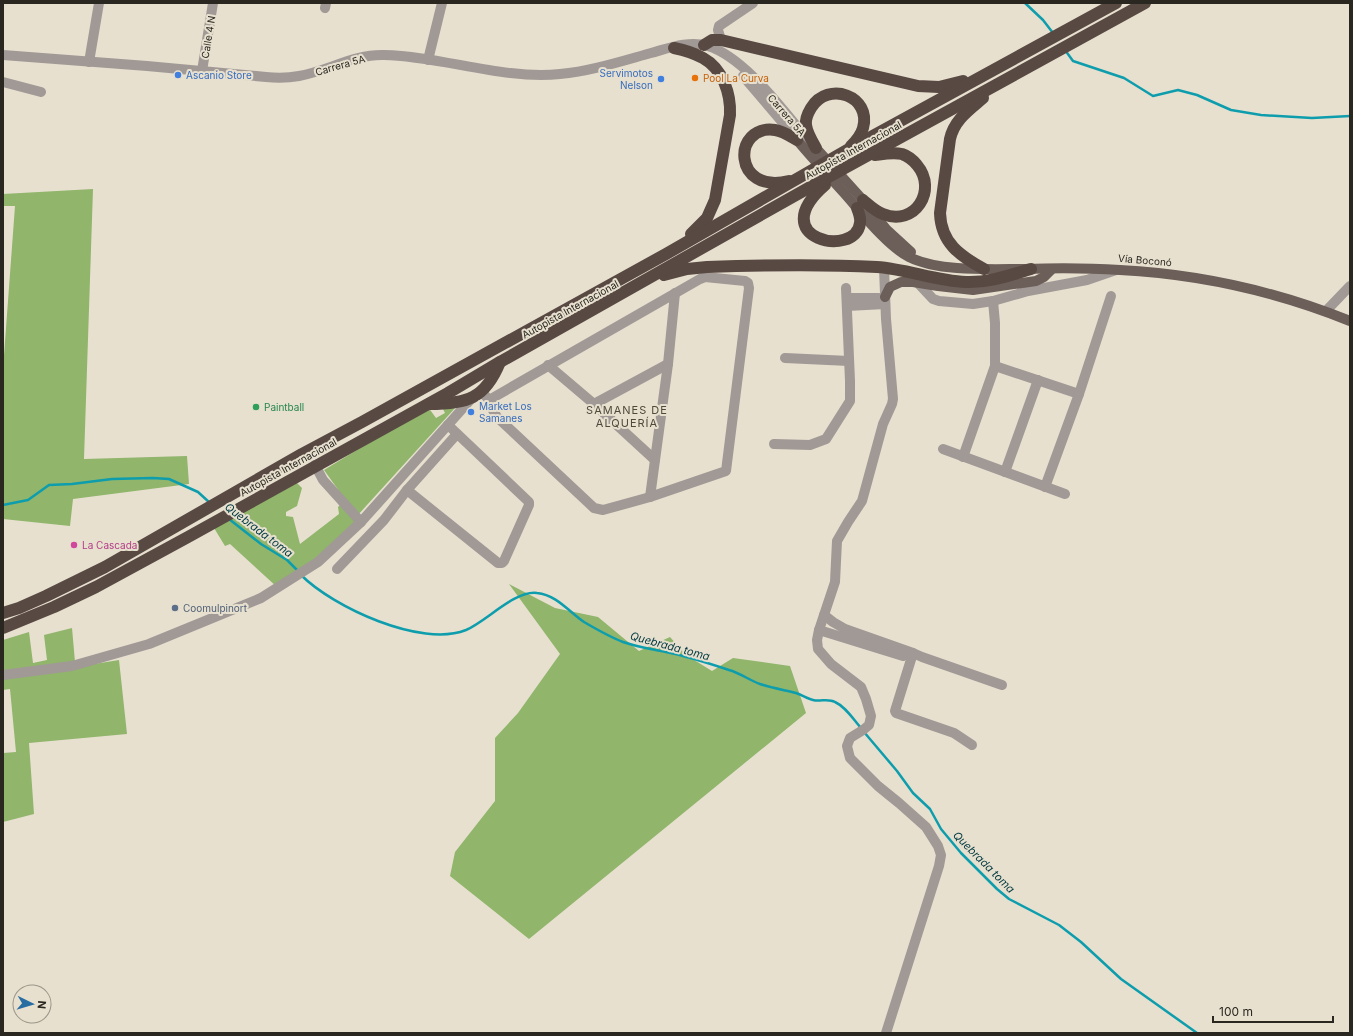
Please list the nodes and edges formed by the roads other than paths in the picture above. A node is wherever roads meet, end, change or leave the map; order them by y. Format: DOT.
graph roads {
  1 [pos="99,3"];
  2 [pos="213,3"];
  3 [pos="442,3"];
  4 [pos="753,3"];
  5 [pos="1116,3"];
  6 [pos="1145,3"];
  7 [pos="722,40"];
  8 [pos="704,45"];
  9 [pos="674,48"];
  10 [pos="3,55"];
  11 [pos="428,60"];
  12 [pos="89,62"];
  13 [pos="202,71"];
  14 [pos="988,74"];
  15 [pos="1014,74"];
  16 [pos="3,82"];
  17 [pos="41,92"];
  18 [pos="797,140"];
  19 [pos="816,148"];
  20 [pos="847,150"];
  21 [pos="865,157"];
  22 [pos="799,178"];
  23 [pos="813,190"];
  24 [pos="860,204"];
  25 [pos="666,254"];
  26 [pos="884,268"];
  27 [pos="984,269"];
  28 [pos="1031,269"];
  29 [pos="1052,269"];
  30 [pos="1118,269"];
  31 [pos="643,281"];
  32 [pos="918,283"];
  33 [pos="1350,286"];
  34 [pos="846,288"];
  35 [pos="966,290"];
  36 [pos="675,293"];
  37 [pos="1111,296"];
  38 [pos="885,301"];
  39 [pos="993,301"];
  40 [pos="847,302"];
  41 [pos="965,304"];
  42 [pos="1326,311"];
  43 [pos="1350,321"];
  44 [pos="786,358"];
  45 [pos="849,361"];
  46 [pos="500,362"];
  47 [pos="668,364"];
  48 [pos="548,365"];
  49 [pos="995,366"];
  50 [pos="1038,380"];
  51 [pos="1079,394"];
  52 [pos="481,397"];
  53 [pos="426,404"];
  54 [pos="594,404"];
  55 [pos="448,425"];
  56 [pos="457,434"];
  57 [pos="774,444"];
  58 [pos="943,449"];
  59 [pos="964,457"];
  60 [pos="655,460"];
  61 [pos="315,465"];
  62 [pos="1005,472"];
  63 [pos="1045,487"];
  64 [pos="407,490"];
  65 [pos="1065,494"];
  66 [pos="650,496"];
  67 [pos="361,522"];
  68 [pos="337,569"];
  69 [pos="3,613"];
  70 [pos="824,615"];
  71 [pos="3,628"];
  72 [pos="819,630"];
  73 [pos="873,642"];
  74 [pos="916,656"];
  75 [pos="3,675"];
  76 [pos="1002,685"];
  77 [pos="972,745"];
  78 [pos="886,1033"];
  1 -- 12 [label="street"];
  2 -- 13 [label="street, Calle 4 N"];
  3 -- 11 [label="street"];
  4 -- 7 [label="street"];
  5 -- 14 [label="highway, Autopista Internacional"];
  6 -- 15 [label="highway, Autopista Internacional"];
  7 -- 8 [label="highway"];
  7 -- 14 [label="highway"];
  8 -- 9 [label="street, Carrera 5A"];
  8 -- 19 [label="street, Carrera 5A"];
  9 -- 11 [label="street, Carrera 5A"];
  9 -- 18 [label="street, Carrera 5A"];
  9 -- 25 [label="highway"];
  10 -- 12 [label="street, Carrera 5A"];
  11 -- 13 [label="street, Carrera 5A"];
  12 -- 13 [label="street, Carrera 5A"];
  14 -- 20 [label="highway, Autopista Internacional"];
  15 -- 21 [label="highway, Autopista Internacional"];
  15 -- 27 [label="highway"];
  16 -- 17 [label="street"];
  18 -- 22 [label="highway"];
  18 -- 24 [label="main road, Vía Boconó"];
  19 -- 20 [label="highway"];
  19 -- 24 [label="main road, Vía Boconó"];
  20 -- 22 [label="highway, Autopista Internacional"];
  21 -- 23 [label="highway, Autopista Internacional"];
  21 -- 24 [label="highway"];
  22 -- 25 [label="highway, Autopista Internacional"];
  23 -- 24 [label="highway"];
  23 -- 31 [label="highway, Autopista Internacional"];
  24 -- 27 [label="main road, Vía Boconó"];
  25 -- 69 [label="highway, Autopista Internacional"];
  26 -- 28 [label="highway"];
  26 -- 31 [label="highway"];
  26 -- 38 [label="street"];
  27 -- 28 [label="main road, Vía Boconó"];
  28 -- 29 [label="main road, Vía Boconó"];
  29 -- 30 [label="main road, Vía Boconó"];
  29 -- 35 [label="main road"];
  30 -- 39 [label="street"];
  30 -- 42 [label="main road, Vía Boconó"];
  31 -- 46 [label="highway, Autopista Internacional"];
  32 -- 35 [label="main road"];
  32 -- 38 [label="main road"];
  32 -- 41 [label="street"];
  33 -- 42 [label="street"];
  34 -- 40 [label="street"];
  35 -- 41 [label="street"];
  36 -- 47 [label="street"];
  36 -- 48 [label="street"];
  36 -- 66 [label="street"];
  37 -- 51 [label="street"];
  38 -- 40 [label="street"];
  38 -- 70 [label="street"];
  39 -- 41 [label="street"];
  39 -- 49 [label="street"];
  40 -- 45 [label="street"];
  42 -- 43 [label="main road, Vía Boconó"];
  44 -- 45 [label="street"];
  45 -- 57 [label="street"];
  46 -- 52 [label="highway"];
  46 -- 53 [label="highway, Autopista Internacional"];
  47 -- 54 [label="street"];
  47 -- 60 [label="street"];
  48 -- 52 [label="street"];
  48 -- 54 [label="street"];
  49 -- 50 [label="street"];
  49 -- 59 [label="street"];
  50 -- 51 [label="street"];
  50 -- 62 [label="street"];
  51 -- 63 [label="street"];
  52 -- 53 [label="highway"];
  52 -- 55 [label="street"];
  52 -- 66 [label="street"];
  53 -- 61 [label="highway, Autopista Internacional"];
  54 -- 60 [label="street"];
  55 -- 56 [label="street"];
  55 -- 67 [label="street"];
  56 -- 64 [label="street"];
  56 -- 64 [label="street"];
  58 -- 59 [label="street"];
  59 -- 62 [label="street"];
  60 -- 66 [label="street"];
  61 -- 67 [label="street"];
  61 -- 71 [label="highway, Autopista Internacional"];
  62 -- 63 [label="street"];
  63 -- 65 [label="street"];
  64 -- 68 [label="street"];
  67 -- 75 [label="street"];
  70 -- 72 [label="street"];
  70 -- 73 [label="street"];
  72 -- 73 [label="street"];
  72 -- 78 [label="street"];
  73 -- 74 [label="street"];
  74 -- 76 [label="street"];
  74 -- 77 [label="street"];
}
